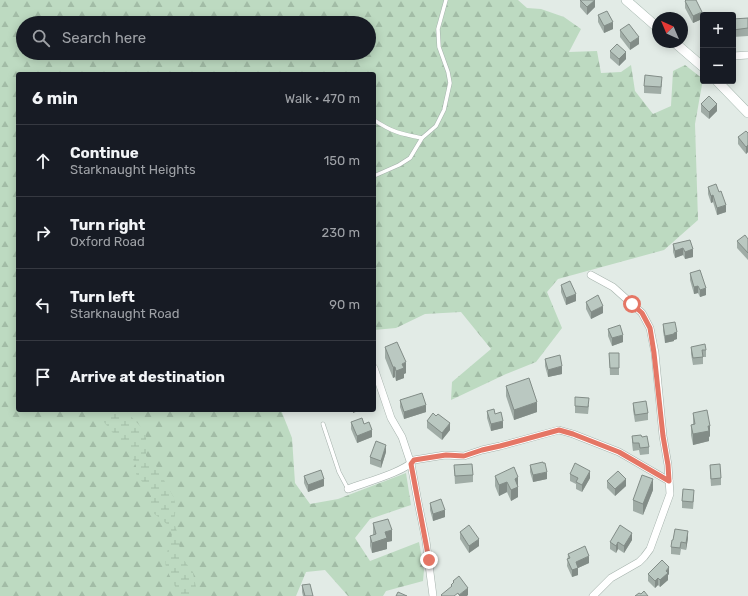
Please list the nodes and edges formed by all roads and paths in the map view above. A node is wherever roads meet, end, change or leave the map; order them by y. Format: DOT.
graph roads {
  1 [pos="446,0"];
  2 [pos="626,0"];
  3 [pos="652,23"];
  4 [pos="682,48"];
  5 [pos="748,55"];
  6 [pos="736,56"];
  7 [pos="698,59"];
  8 [pos="720,84"];
  9 [pos="748,113"];
  10 [pos="376,121"];
  11 [pos="422,138"];
  12 [pos="376,175"];
  13 [pos="591,275"];
  14 [pos="376,374"];
  15 [pos="322,424"];
  16 [pos="411,464"];
  17 [pos="669,481"];
  18 [pos="348,489"];
  19 [pos="433,596"];
  20 [pos="594,596"];
  1 -- 11 [label="lane"];
  2 -- 3 [label="main road"];
  4 -- 7 [label="main road"];
  5 -- 6 [label="street"];
  8 -- 9 [label="main road"];
  10 -- 11 [label="lane"];
  11 -- 12 [label="lane"];
  13 -- 17 [label="street"];
  14 -- 16 [label="street"];
  15 -- 18 [label="lane"];
  16 -- 17 [label="street"];
  16 -- 18 [label="street"];
  16 -- 19 [label="street"];
  17 -- 20 [label="street"];
}
